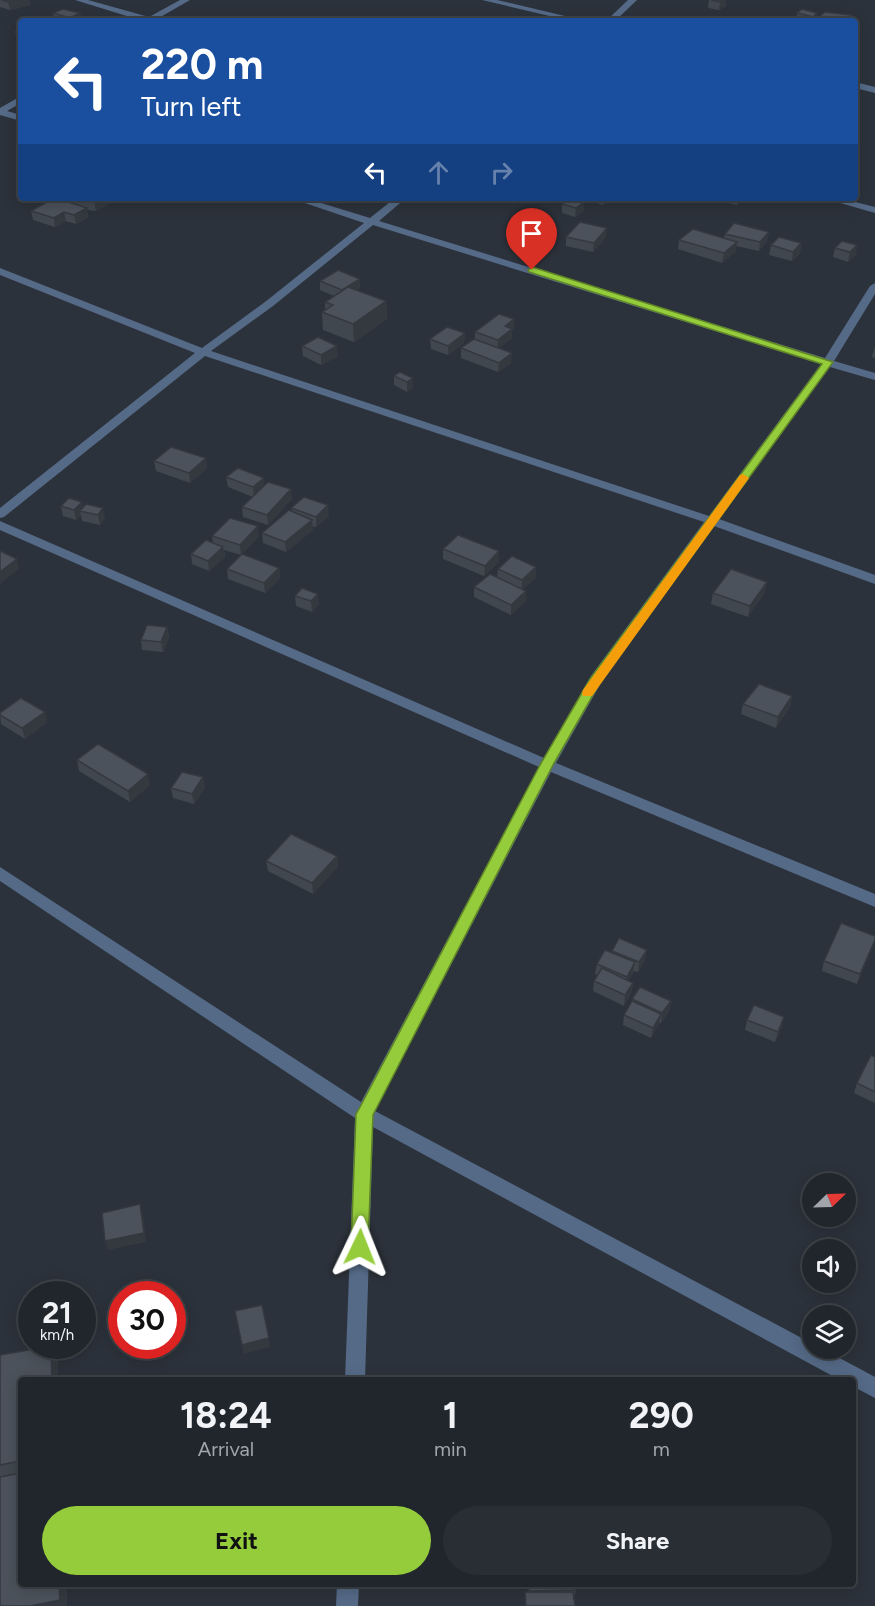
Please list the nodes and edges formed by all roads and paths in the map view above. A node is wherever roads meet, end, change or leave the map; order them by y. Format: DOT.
graph roads {
  1 [pos="80,0"];
  2 [pos="186,0"];
  3 [pos="486,0"];
  4 [pos="633,0"];
  5 [pos="145,18"];
  6 [pos="155,18"];
  7 [pos="568,18"];
  8 [pos="613,18"];
  9 [pos="858,86"];
  10 [pos="875,90"];
  11 [pos="18,101"];
  12 [pos="0,112"];
  13 [pos="18,117"];
  14 [pos="306,201"];
  15 [pos="397,201"];
  16 [pos="840,201"];
  17 [pos="875,210"];
  18 [pos="373,220"];
  19 [pos="0,271"];
  20 [pos="875,286"];
  21 [pos="203,352"];
  22 [pos="828,362"];
  23 [pos="875,377"];
  24 [pos="0,514"];
  25 [pos="712,521"];
  26 [pos="0,525"];
  27 [pos="875,580"];
  28 [pos="547,765"];
  29 [pos="0,873"];
  30 [pos="875,901"];
  31 [pos="364,1114"];
  32 [pos="355,1377"];
  33 [pos="854,1377"];
  34 [pos="856,1378"];
  35 [pos="875,1388"];
  36 [pos="348,1587"];
  37 [pos="347,1606"];
  1 -- 5 [label="street"];
  2 -- 6 [label="street"];
  3 -- 7 [label="street"];
  4 -- 8 [label="street"];
  9 -- 10 [label="street"];
  11 -- 12 [label="street"];
  12 -- 13 [label="street"];
  14 -- 18 [label="street"];
  15 -- 18 [label="street"];
  16 -- 17 [label="street"];
  18 -- 21 [label="street"];
  18 -- 22 [label="street"];
  19 -- 21 [label="street"];
  20 -- 22 [label="street"];
  21 -- 24 [label="street"];
  21 -- 25 [label="street"];
  22 -- 23 [label="street"];
  22 -- 25 [label="street"];
  25 -- 27 [label="street"];
  25 -- 28 [label="street"];
  26 -- 28 [label="street"];
  28 -- 30 [label="street"];
  28 -- 31 [label="street"];
  29 -- 31 [label="street"];
  31 -- 32 [label="street"];
  31 -- 33 [label="street"];
  34 -- 35 [label="street"];
  36 -- 37 [label="street"];
}
